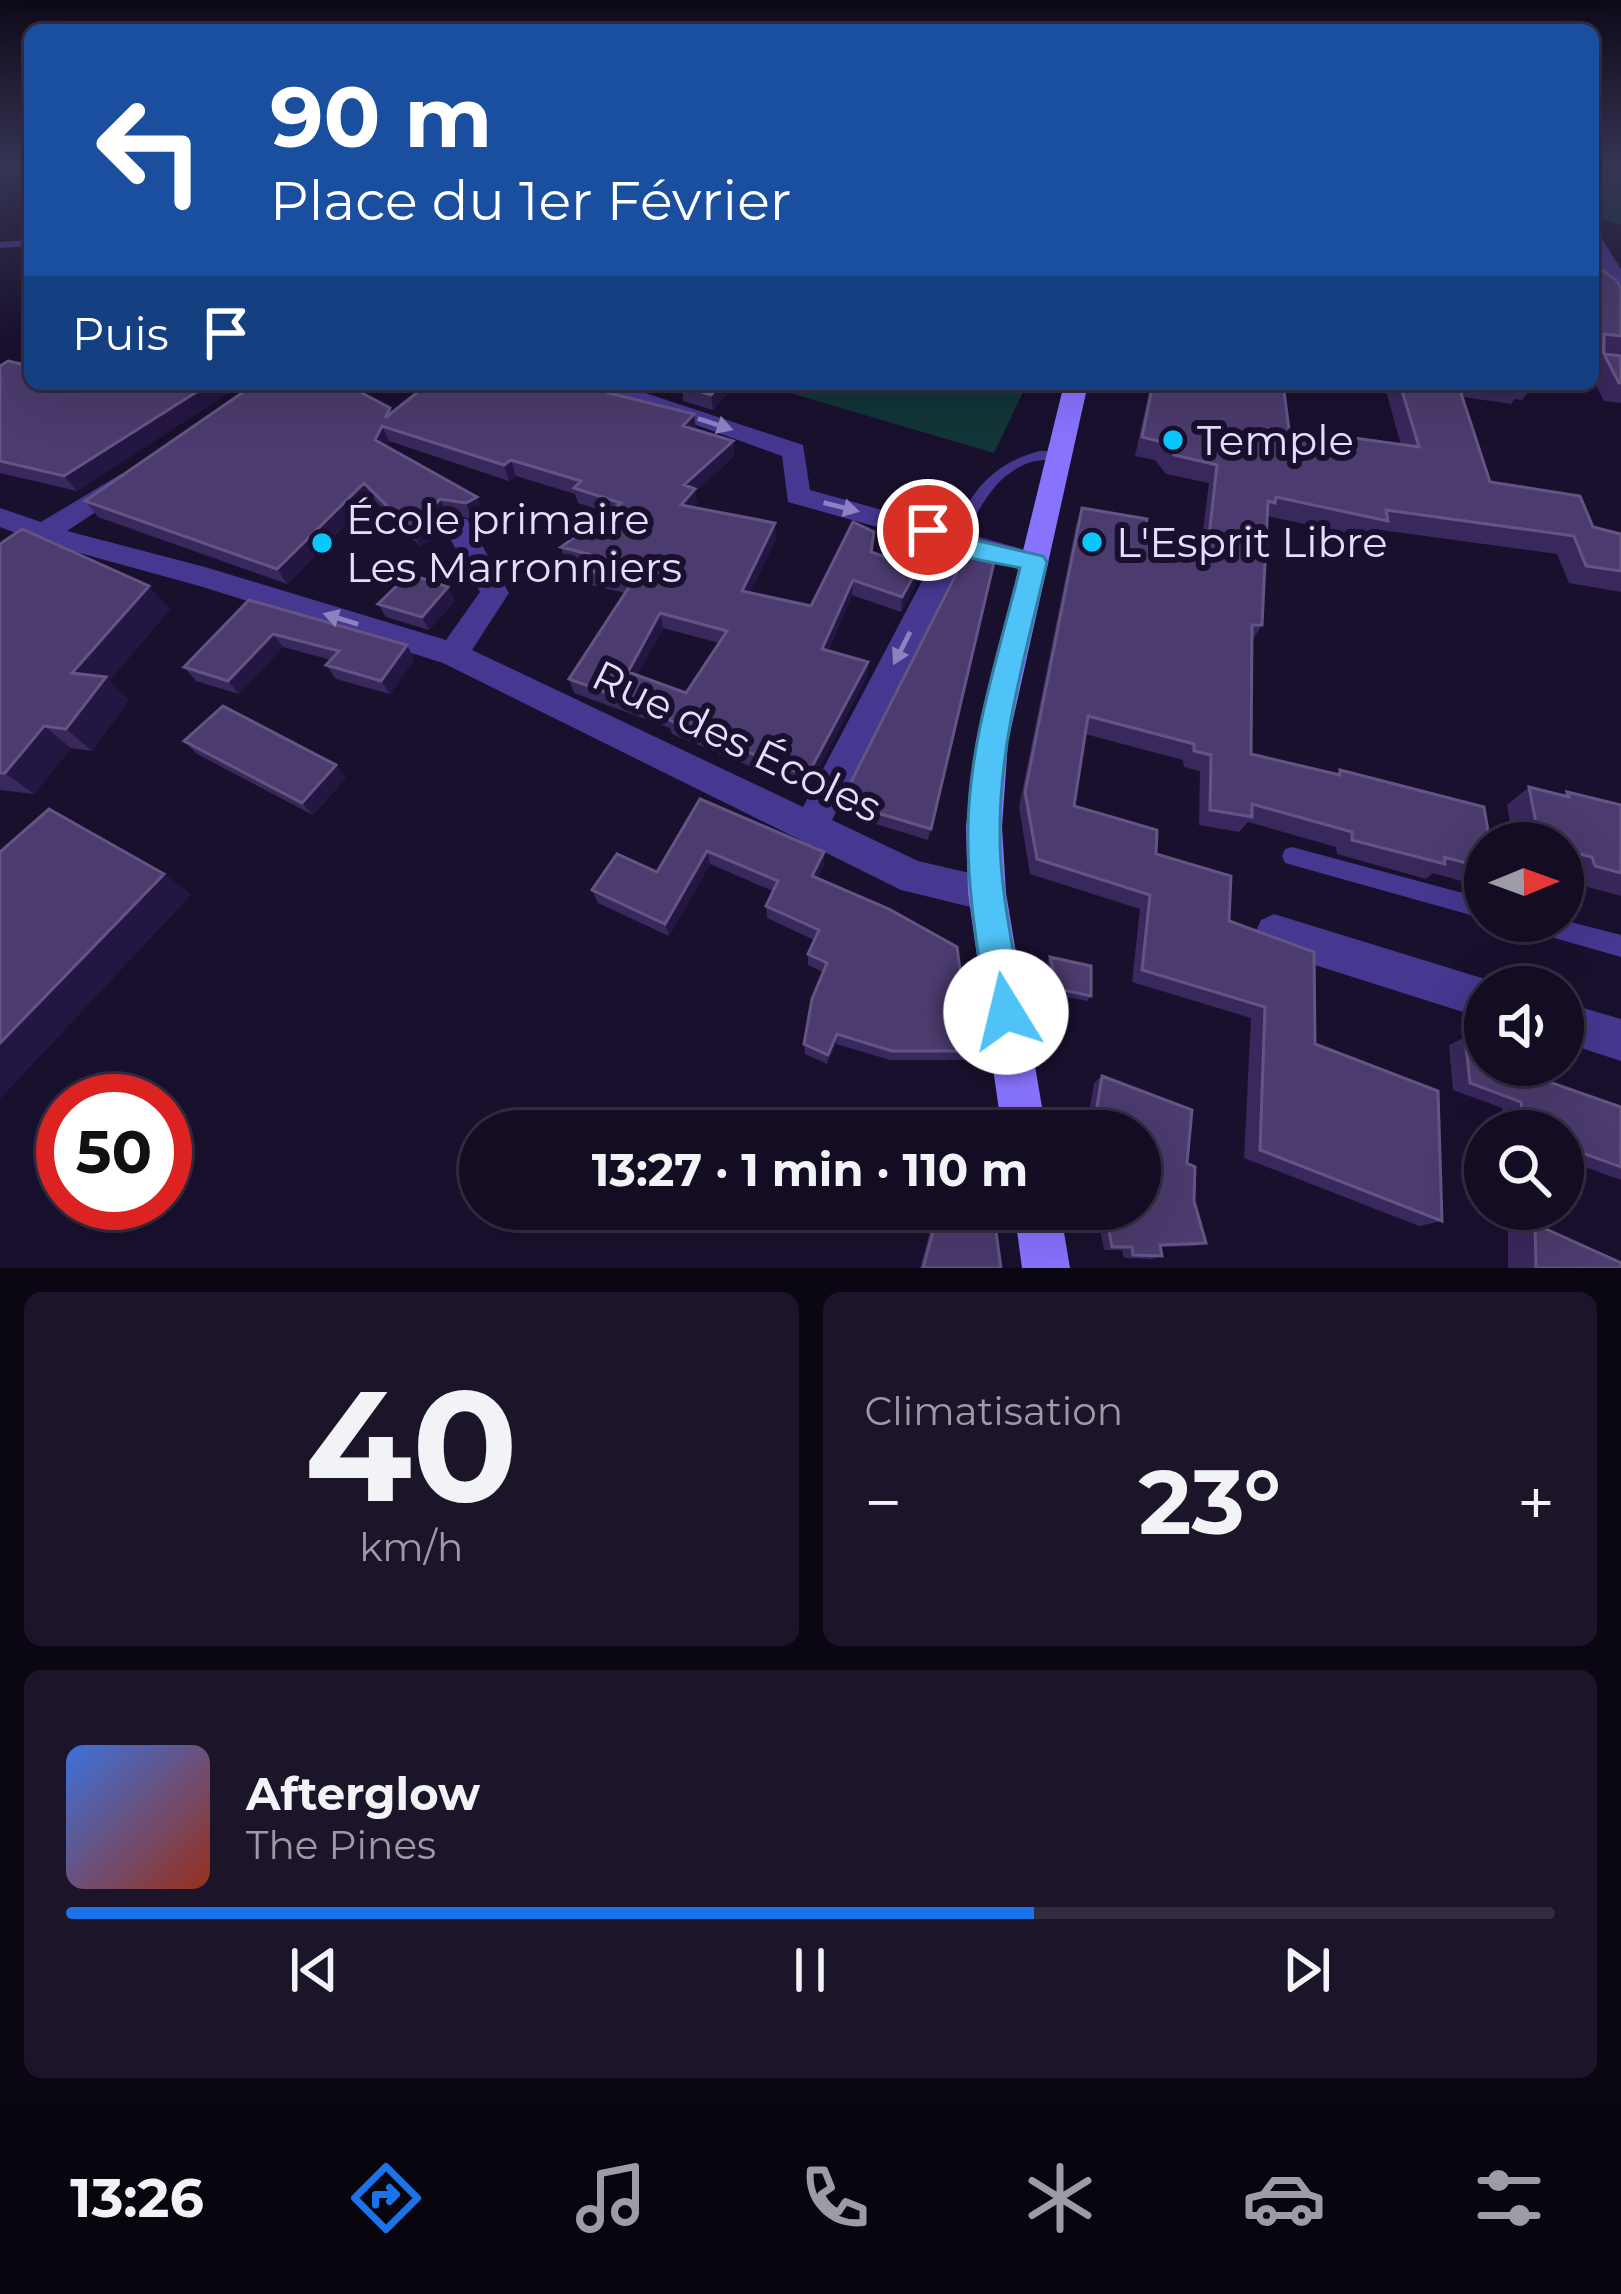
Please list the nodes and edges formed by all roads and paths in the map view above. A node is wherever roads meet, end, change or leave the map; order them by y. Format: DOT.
graph roads {
  1 [pos="1599,234"];
  2 [pos="1621,285"];
  3 [pos="613,390"];
  4 [pos="1075,390"];
  5 [pos="1059,456"];
  6 [pos="146,466"];
  7 [pos="0,517"];
  8 [pos="457,526"];
  9 [pos="45,532"];
  10 [pos="942,537"];
  11 [pos="0,561"];
  12 [pos="1034,562"];
  13 [pos="453,653"];
  14 [pos="811,826"];
  15 [pos="1292,856"];
  16 [pos="987,893"];
  17 [pos="1464,903"];
  18 [pos="1274,933"];
  19 [pos="1584,936"];
  20 [pos="1621,946"];
  21 [pos="1464,992"];
  22 [pos="1584,1029"];
  23 [pos="1621,1040"];
  24 [pos="1021,1110"];
  25 [pos="1040,1230"];
  26 [pos="1046,1268"];
  1 -- 2 [label="street"];
  3 -- 10 [label="street, one-way"];
  4 -- 5 [label="main road"];
  5 -- 10 [label="lane"];
  5 -- 12 [label="main road"];
  6 -- 9 [label="street"];
  7 -- 9 [label="street, Rue des Écoles"];
  8 -- 13 [label="street"];
  9 -- 11 [label="street"];
  13 -- 9 [label="street, Rue des Écoles, one-way"];
  10 -- 12 [label="street"];
  10 -- 14 [label="street, one-way"];
  12 -- 16 [label="main road"];
  13 -- 14 [label="street, Rue des Écoles"];
  14 -- 16 [label="street, Rue des Écoles"];
  15 -- 17 [label="lane"];
  16 -- 24 [label="main road"];
  18 -- 21 [label="street"];
  19 -- 20 [label="lane"];
  22 -- 23 [label="street"];
  25 -- 26 [label="main road"];
}
